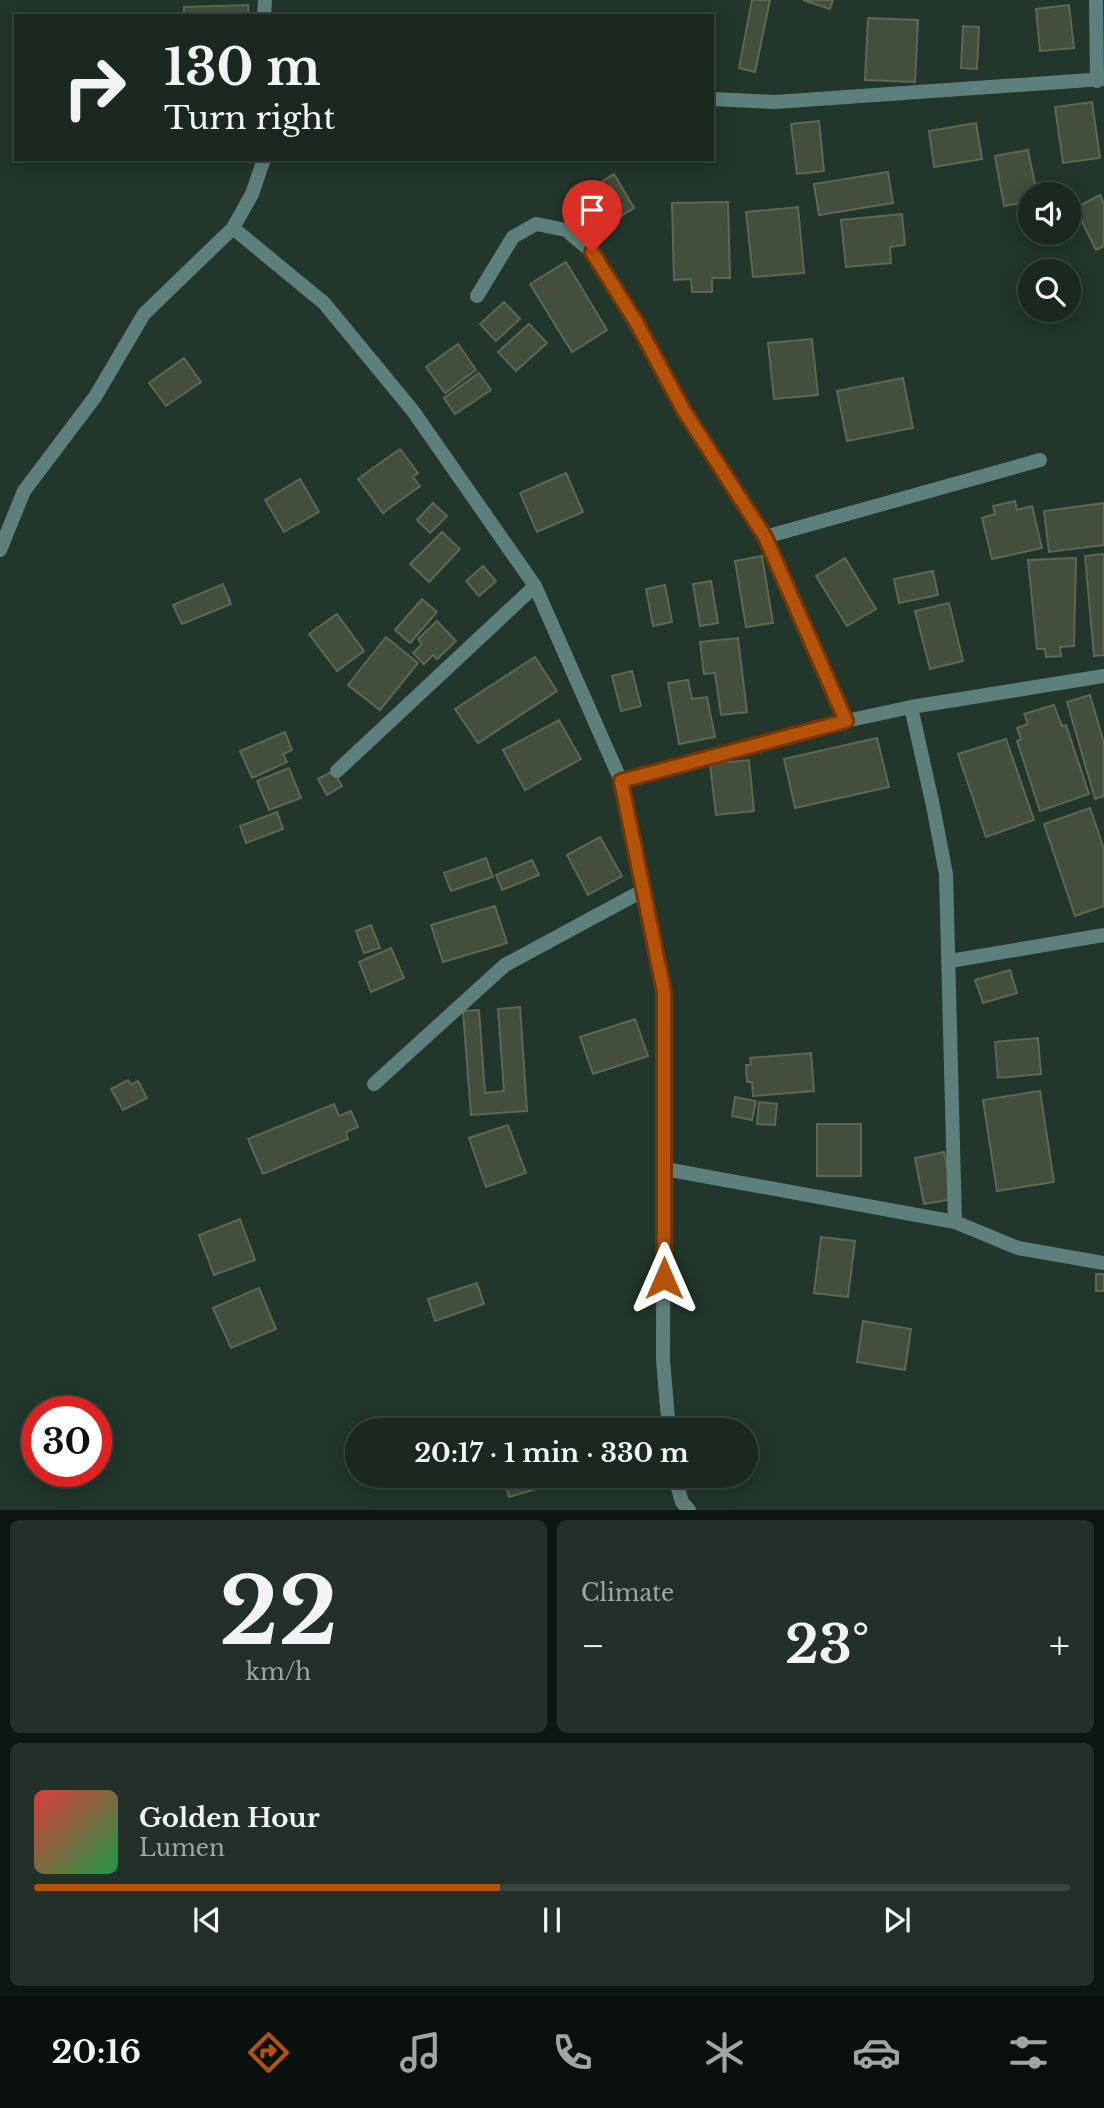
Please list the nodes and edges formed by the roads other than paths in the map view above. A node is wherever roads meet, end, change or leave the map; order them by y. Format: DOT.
graph roads {
  1 [pos="1096,0"];
  2 [pos="1101,80"];
  3 [pos="714,99"];
  4 [pos="263,161"];
  5 [pos="233,228"];
  6 [pos="477,296"];
  7 [pos="1040,460"];
  8 [pos="765,537"];
  9 [pos="0,550"];
  10 [pos="536,586"];
  11 [pos="1104,676"];
  12 [pos="911,707"];
  13 [pos="846,721"];
  14 [pos="337,771"];
  15 [pos="621,781"];
  16 [pos="643,890"];
  17 [pos="1104,935"];
  18 [pos="950,961"];
  19 [pos="374,1084"];
  20 [pos="665,1169"];
  21 [pos="955,1222"];
  22 [pos="1104,1263"];
  23 [pos="668,1418"];
  24 [pos="677,1488"];
  25 [pos="689,1510"];
  1 -- 2 [label="street"];
  2 -- 3 [label="street"];
  4 -- 5 [label="street"];
  5 -- 9 [label="street"];
  5 -- 10 [label="street"];
  6 -- 8 [label="street"];
  7 -- 8 [label="street"];
  8 -- 13 [label="street"];
  10 -- 14 [label="street"];
  10 -- 15 [label="street"];
  11 -- 12 [label="street"];
  12 -- 13 [label="street"];
  12 -- 18 [label="street"];
  13 -- 15 [label="street"];
  15 -- 16 [label="street"];
  16 -- 19 [label="street"];
  16 -- 20 [label="street"];
  17 -- 18 [label="street"];
  18 -- 21 [label="street"];
  20 -- 21 [label="street"];
  20 -- 23 [label="street"];
  21 -- 22 [label="street"];
  24 -- 25 [label="street"];
}
